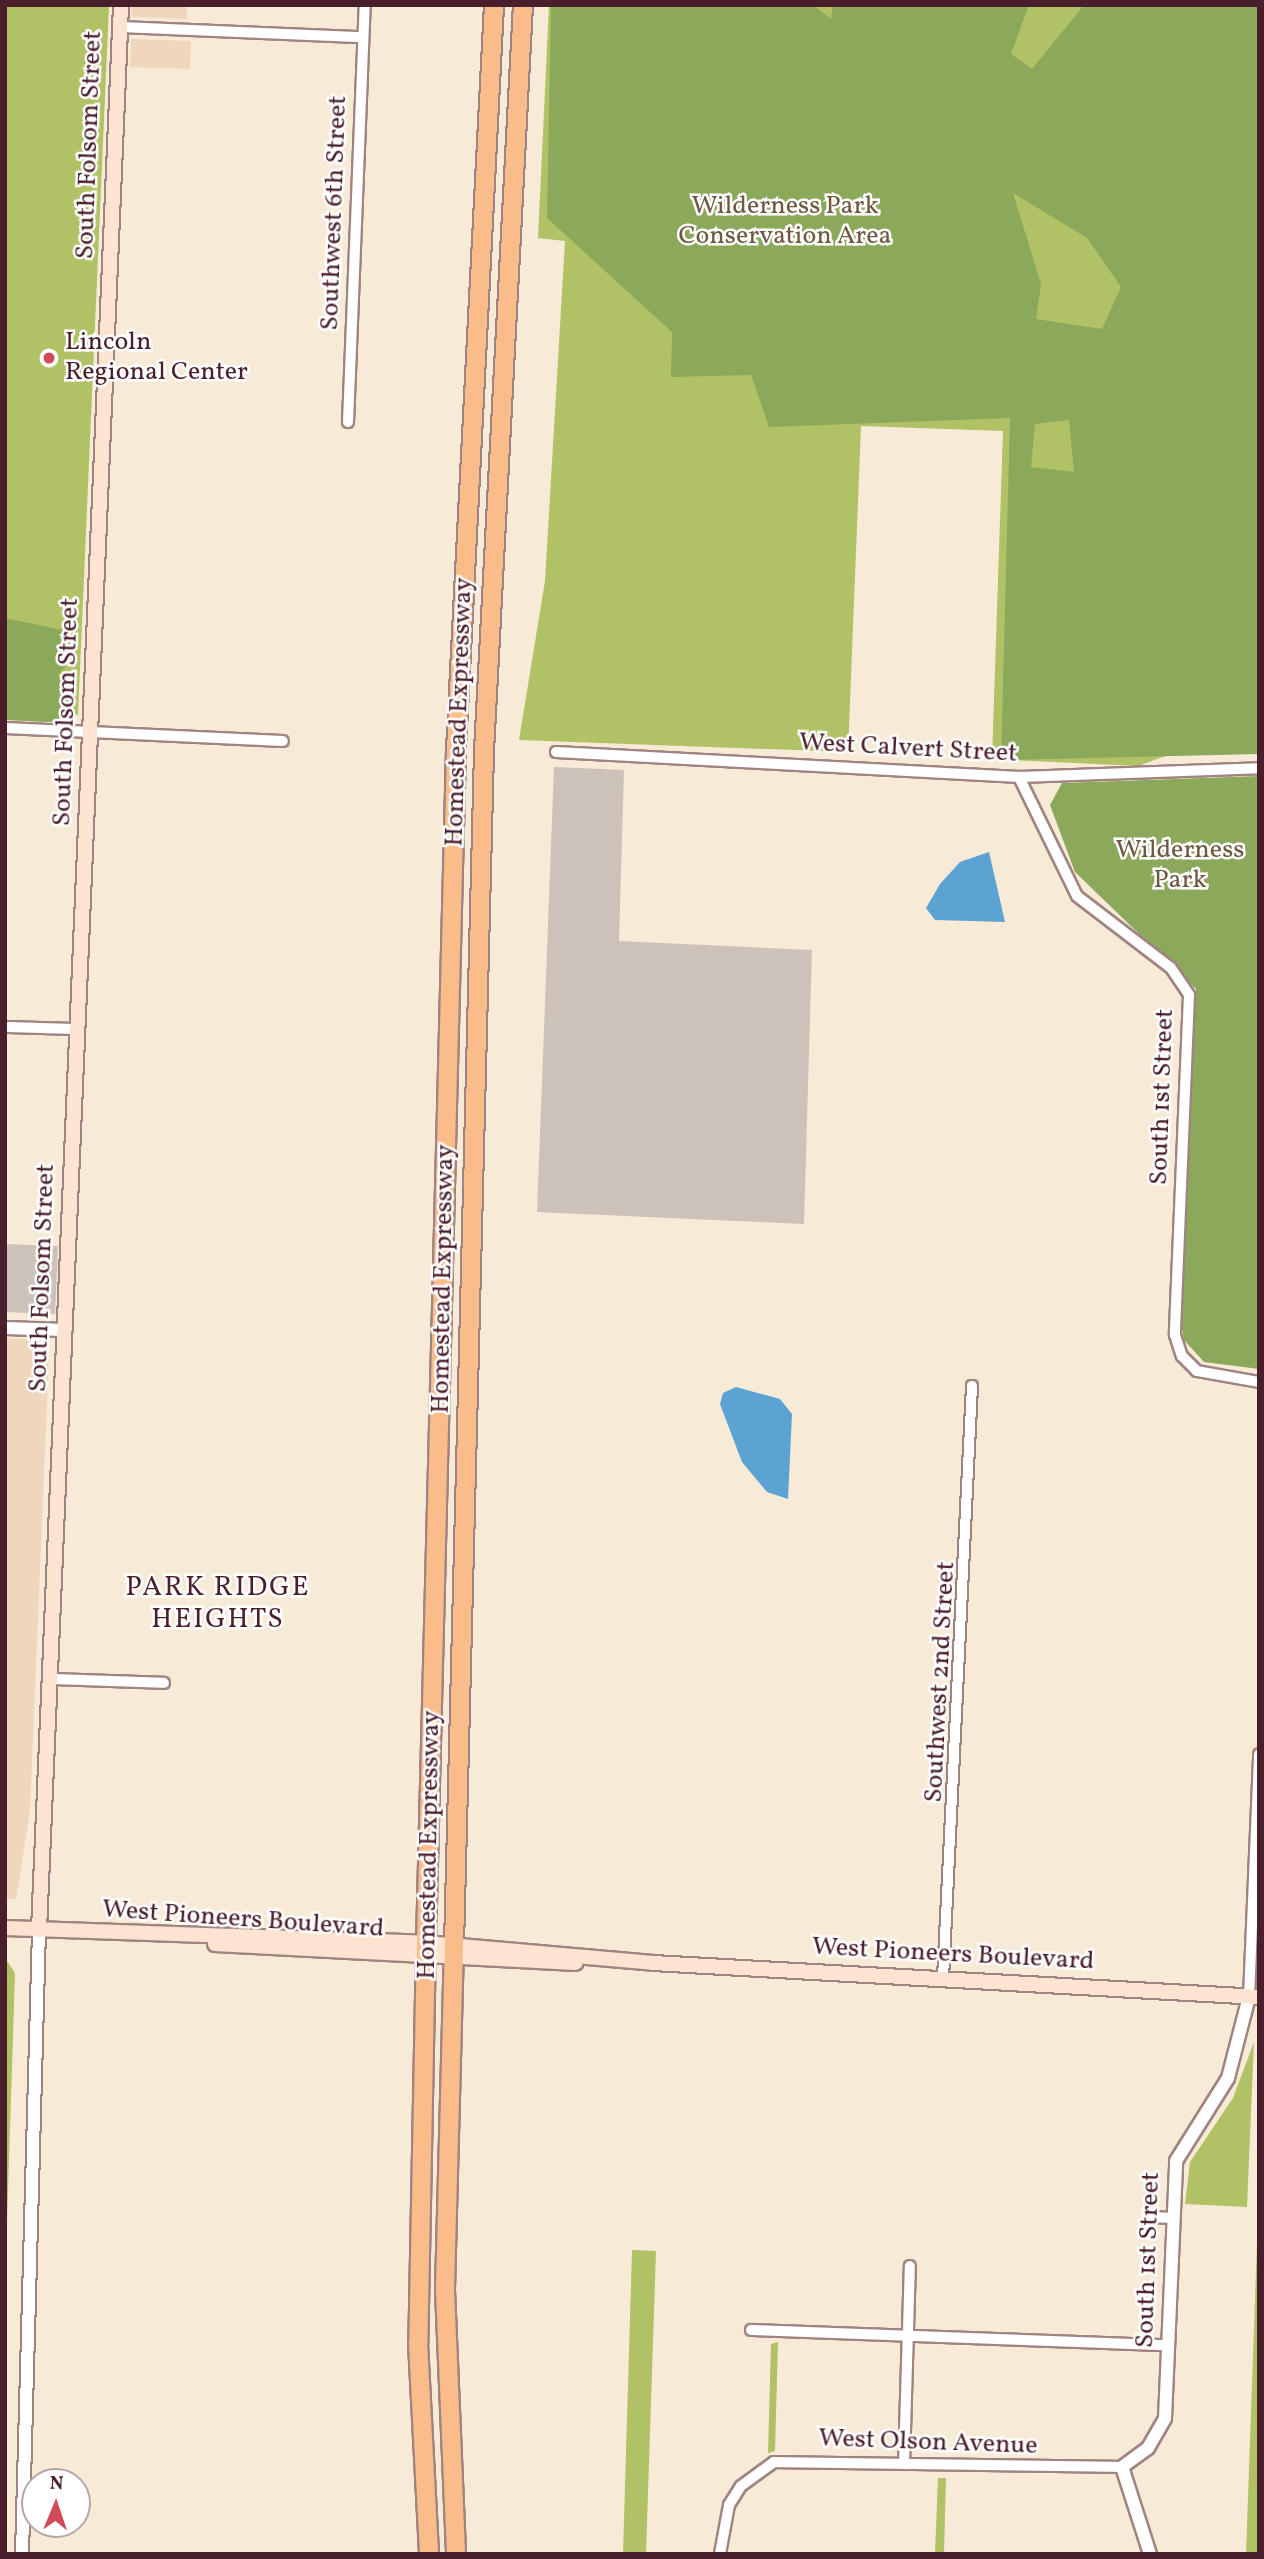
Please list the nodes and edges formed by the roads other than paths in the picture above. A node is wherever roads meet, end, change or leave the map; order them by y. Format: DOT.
graph roads {
  1 [pos="121,5"];
  2 [pos="365,5"];
  3 [pos="494,5"];
  4 [pos="523,5"];
  5 [pos="120,27"];
  6 [pos="363,37"];
  7 [pos="348,422"];
  8 [pos="5,728"];
  9 [pos="91,732"];
  10 [pos="283,741"];
  11 [pos="556,752"];
  12 [pos="1259,768"];
  13 [pos="1019,777"];
  14 [pos="5,1027"];
  15 [pos="78,1029"];
  16 [pos="5,1328"];
  17 [pos="65,1330"];
  18 [pos="1259,1382"];
  19 [pos="972,1386"];
  20 [pos="51,1679"];
  21 [pos="164,1684"];
  22 [pos="1259,1754"];
  23 [pos="5,1928"];
  24 [pos="39,1930"];
  25 [pos="425,1950"];
  26 [pos="454,1953"];
  27 [pos="943,1979"];
  28 [pos="1254,1997"];
  29 [pos="1153,2217"];
  30 [pos="1172,2218"];
  31 [pos="910,2266"];
  32 [pos="751,2330"];
  33 [pos="908,2336"];
  34 [pos="1168,2346"];
  35 [pos="904,2464"];
  36 [pos="1122,2467"];
  37 [pos="22,2554"];
  38 [pos="429,2554"];
  39 [pos="456,2554"];
  40 [pos="720,2554"];
  41 [pos="1150,2554"];
  1 -- 5 [label="main road, South Folsom Street"];
  2 -- 6 [label="street, Southwest 6th Street"];
  3 -- 25 [label="highway, Homestead Expressway"];
  4 -- 26 [label="highway, Homestead Expressway"];
  5 -- 6 [label="street"];
  5 -- 9 [label="main road, South Folsom Street"];
  6 -- 7 [label="street, Southwest 6th Street"];
  8 -- 9 [label="street"];
  9 -- 10 [label="street"];
  9 -- 15 [label="main road, South Folsom Street"];
  11 -- 13 [label="street, West Calvert Street"];
  12 -- 13 [label="street, West Calvert Street"];
  13 -- 18 [label="street, South 1st Street"];
  14 -- 15 [label="street"];
  15 -- 17 [label="main road, South Folsom Street"];
  16 -- 17 [label="street"];
  17 -- 20 [label="main road, South Folsom Street"];
  19 -- 27 [label="street, Southwest 2nd Street"];
  20 -- 21 [label="street"];
  20 -- 24 [label="main road, South Folsom Street"];
  22 -- 28 [label="street, South 1st Street"];
  23 -- 24 [label="main road, West Pioneers Boulevard"];
  24 -- 25 [label="main road, West Pioneers Boulevard"];
  24 -- 37 [label="street, South Folsom Street"];
  25 -- 26 [label="main road, West Pioneers Boulevard"];
  25 -- 38 [label="highway, Homestead Expressway"];
  26 -- 27 [label="main road, West Pioneers Boulevard"];
  26 -- 39 [label="highway, Homestead Expressway"];
  27 -- 28 [label="main road, West Pioneers Boulevard"];
  28 -- 30 [label="street, South 1st Street"];
  29 -- 30 [label="street"];
  30 -- 34 [label="street, South 1st Street"];
  31 -- 33 [label="street"];
  32 -- 33 [label="street"];
  33 -- 34 [label="street"];
  33 -- 35 [label="street"];
  34 -- 36 [label="street, South 1st Street"];
  35 -- 36 [label="street, West Olson Avenue"];
  35 -- 40 [label="street, West Olson Avenue"];
  36 -- 41 [label="street"];
}
